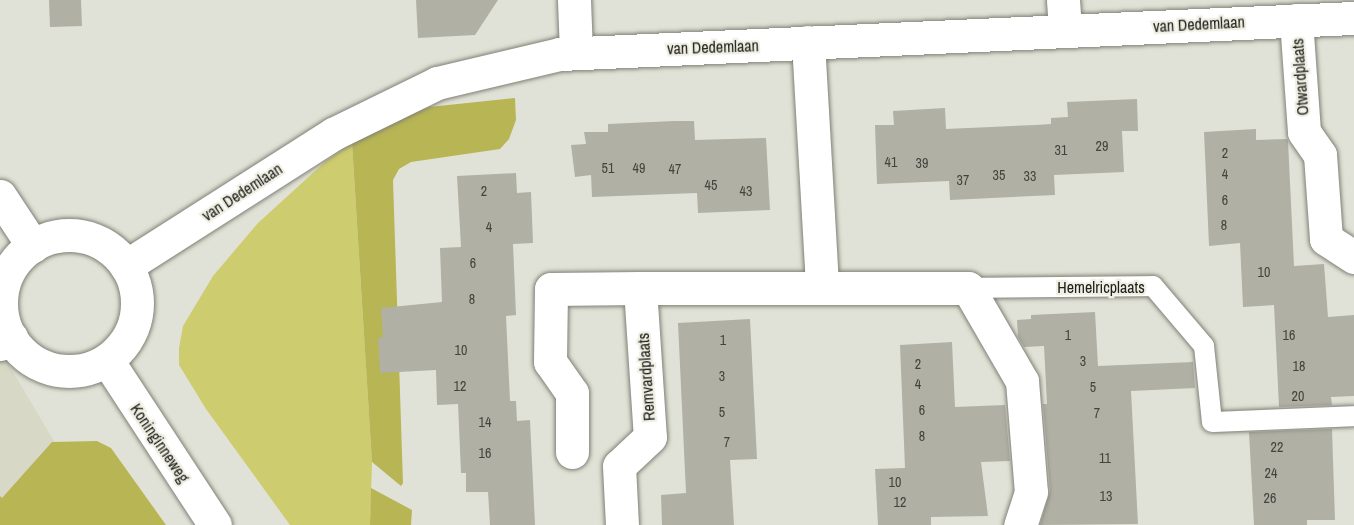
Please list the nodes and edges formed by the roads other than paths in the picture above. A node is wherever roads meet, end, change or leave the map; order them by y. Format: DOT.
graph roads {
  1 [pos="574,0"];
  2 [pos="1064,15"];
  3 [pos="1354,18"];
  4 [pos="1296,20"];
  5 [pos="808,42"];
  6 [pos="576,52"];
  7 [pos="0,196"];
  8 [pos="33,246"];
  9 [pos="1354,257"];
  10 [pos="126,266"];
  11 [pos="640,288"];
  12 [pos="822,288"];
  13 [pos="968,288"];
  14 [pos="5,340"];
  15 [pos="106,360"];
  16 [pos="1354,416"];
  17 [pos="572,452"];
  18 [pos="215,525"];
  19 [pos="622,525"];
  20 [pos="1020,525"];
  1 -- 6 [label="street"];
  2 -- 4 [label="street, van Dedemlaan"];
  2 -- 5 [label="street, van Dedemlaan"];
  3 -- 4 [label="street, van Dedemlaan"];
  4 -- 9 [label="street, Otwardplaats"];
  5 -- 6 [label="street, van Dedemlaan"];
  5 -- 12 [label="street"];
  6 -- 10 [label="street, van Dedemlaan"];
  7 -- 8 [label="street"];
  8 -- 10 [label="street"];
  8 -- 14 [label="street"];
  10 -- 15 [label="street"];
  11 -- 12 [label="street"];
  11 -- 17 [label="street"];
  11 -- 19 [label="street, Remvardplaats"];
  12 -- 13 [label="street, Hemelricplaats"];
  13 -- 16 [label="lane, Hemelricplaats"];
  13 -- 20 [label="street"];
  14 -- 15 [label="street"];
  15 -- 18 [label="street, Koninginneweg"];
}
